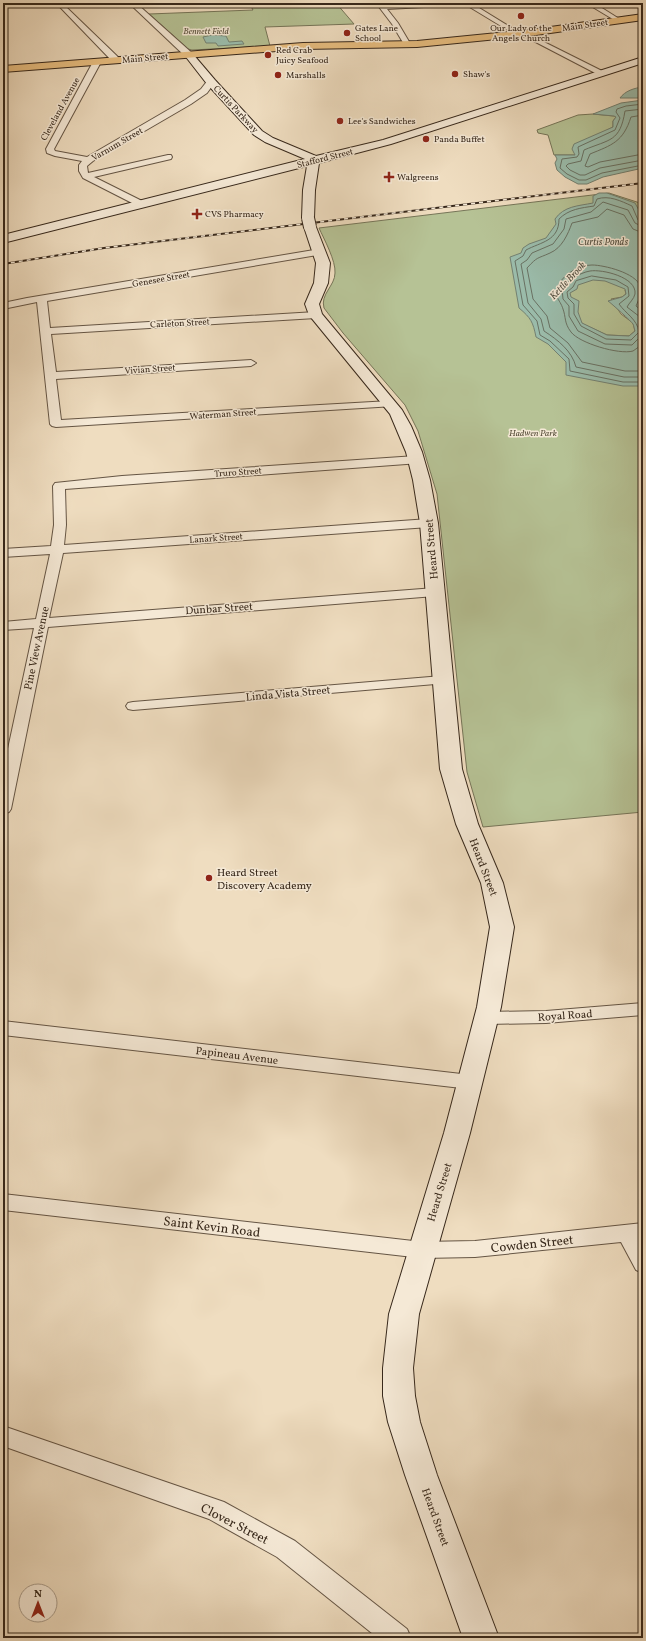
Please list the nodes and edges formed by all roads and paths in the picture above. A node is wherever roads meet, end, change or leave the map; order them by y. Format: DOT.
graph roads {
  1 [pos="62,3"];
  2 [pos="132,3"];
  3 [pos="484,3"];
  4 [pos="590,3"];
  5 [pos="380,5"];
  6 [pos="424,5"];
  7 [pos="643,17"];
  8 [pos="618,20"];
  9 [pos="522,34"];
  10 [pos="407,45"];
  11 [pos="189,55"];
  12 [pos="116,60"];
  13 [pos="643,60"];
  14 [pos="97,62"];
  15 [pos="3,69"];
  16 [pos="602,73"];
  17 [pos="211,82"];
  18 [pos="168,157"];
  19 [pos="89,160"];
  20 [pos="314,161"];
  21 [pos="86,176"];
  22 [pos="140,204"];
  23 [pos="3,239"];
  24 [pos="320,252"];
  25 [pos="42,299"];
  26 [pos="3,306"];
  27 [pos="316,315"];
  28 [pos="45,331"];
  29 [pos="250,363"];
  30 [pos="50,376"];
  31 [pos="390,404"];
  32 [pos="416,460"];
  33 [pos="60,486"];
  34 [pos="429,523"];
  35 [pos="57,549"];
  36 [pos="3,553"];
  37 [pos="435,592"];
  38 [pos="42,622"];
  39 [pos="3,626"];
  40 [pos="442,680"];
  41 [pos="133,706"];
  42 [pos="3,809"];
  43 [pos="643,1009"];
  44 [pos="487,1018"];
  45 [pos="3,1028"];
  46 [pos="470,1082"];
  47 [pos="3,1202"];
  48 [pos="635,1232"];
  49 [pos="422,1250"];
  50 [pos="643,1264"];
  51 [pos="3,1436"];
  52 [pos="398,1638"];
  53 [pos="481,1638"];
  1 -- 12 [label="street"];
  2 -- 11 [label="street"];
  3 -- 9 [label="street"];
  4 -- 8 [label="street"];
  5 -- 6 [label="street"];
  5 -- 10 [label="street"];
  7 -- 8 [label="highway, Main Street"];
  8 -- 9 [label="highway, Main Street"];
  9 -- 10 [label="highway, Main Street"];
  9 -- 16 [label="street"];
  10 -- 11 [label="highway, Main Street"];
  11 -- 12 [label="highway, Main Street"];
  11 -- 17 [label="street, Curtis Parkway"];
  12 -- 14 [label="highway, Main Street"];
  13 -- 16 [label="street, Stafford Street"];
  14 -- 15 [label="highway, Main Street"];
  14 -- 19 [label="street, Cleveland Avenue"];
  16 -- 20 [label="street, Stafford Street"];
  17 -- 19 [label="street, Varnum Street"];
  17 -- 20 [label="street, Curtis Parkway"];
  18 -- 21 [label="street"];
  19 -- 21 [label="street, Varnum Street"];
  20 -- 22 [label="street, Stafford Street"];
  20 -- 24 [label="street"];
  21 -- 22 [label="street, Varnum Street"];
  22 -- 23 [label="street, Stafford Street"];
  24 -- 25 [label="street, Genesee Street"];
  24 -- 27 [label="street"];
  25 -- 26 [label="street, Genesee Street"];
  25 -- 28 [label="street"];
  27 -- 28 [label="street, Carleton Street"];
  27 -- 31 [label="street, Heard Street"];
  28 -- 30 [label="street"];
  29 -- 30 [label="street, Vivian Street"];
  30 -- 31 [label="street, Waterman Street"];
  31 -- 32 [label="street, Heard Street"];
  32 -- 33 [label="street, Truro Street"];
  32 -- 34 [label="street, Heard Street"];
  33 -- 35 [label="street, Pine View Avenue"];
  34 -- 35 [label="street, Lanark Street"];
  34 -- 37 [label="street, Heard Street"];
  35 -- 36 [label="street, Lanark Street"];
  35 -- 38 [label="street, Pine View Avenue"];
  37 -- 38 [label="street, Dunbar Street"];
  37 -- 40 [label="street, Heard Street"];
  38 -- 39 [label="street, Dunbar Street"];
  38 -- 42 [label="street, Pine View Avenue"];
  40 -- 41 [label="street, Linda Vista Street"];
  40 -- 44 [label="street, Heard Street"];
  43 -- 44 [label="street, Royal Road"];
  44 -- 46 [label="street, Heard Street"];
  45 -- 46 [label="street, Papineau Avenue"];
  46 -- 49 [label="street, Heard Street"];
  47 -- 49 [label="street, Saint Kevin Road"];
  48 -- 49 [label="street, Cowden Street"];
  48 -- 50 [label="street"];
  49 -- 53 [label="street, Heard Street"];
  51 -- 52 [label="street, Clover Street"];
}
